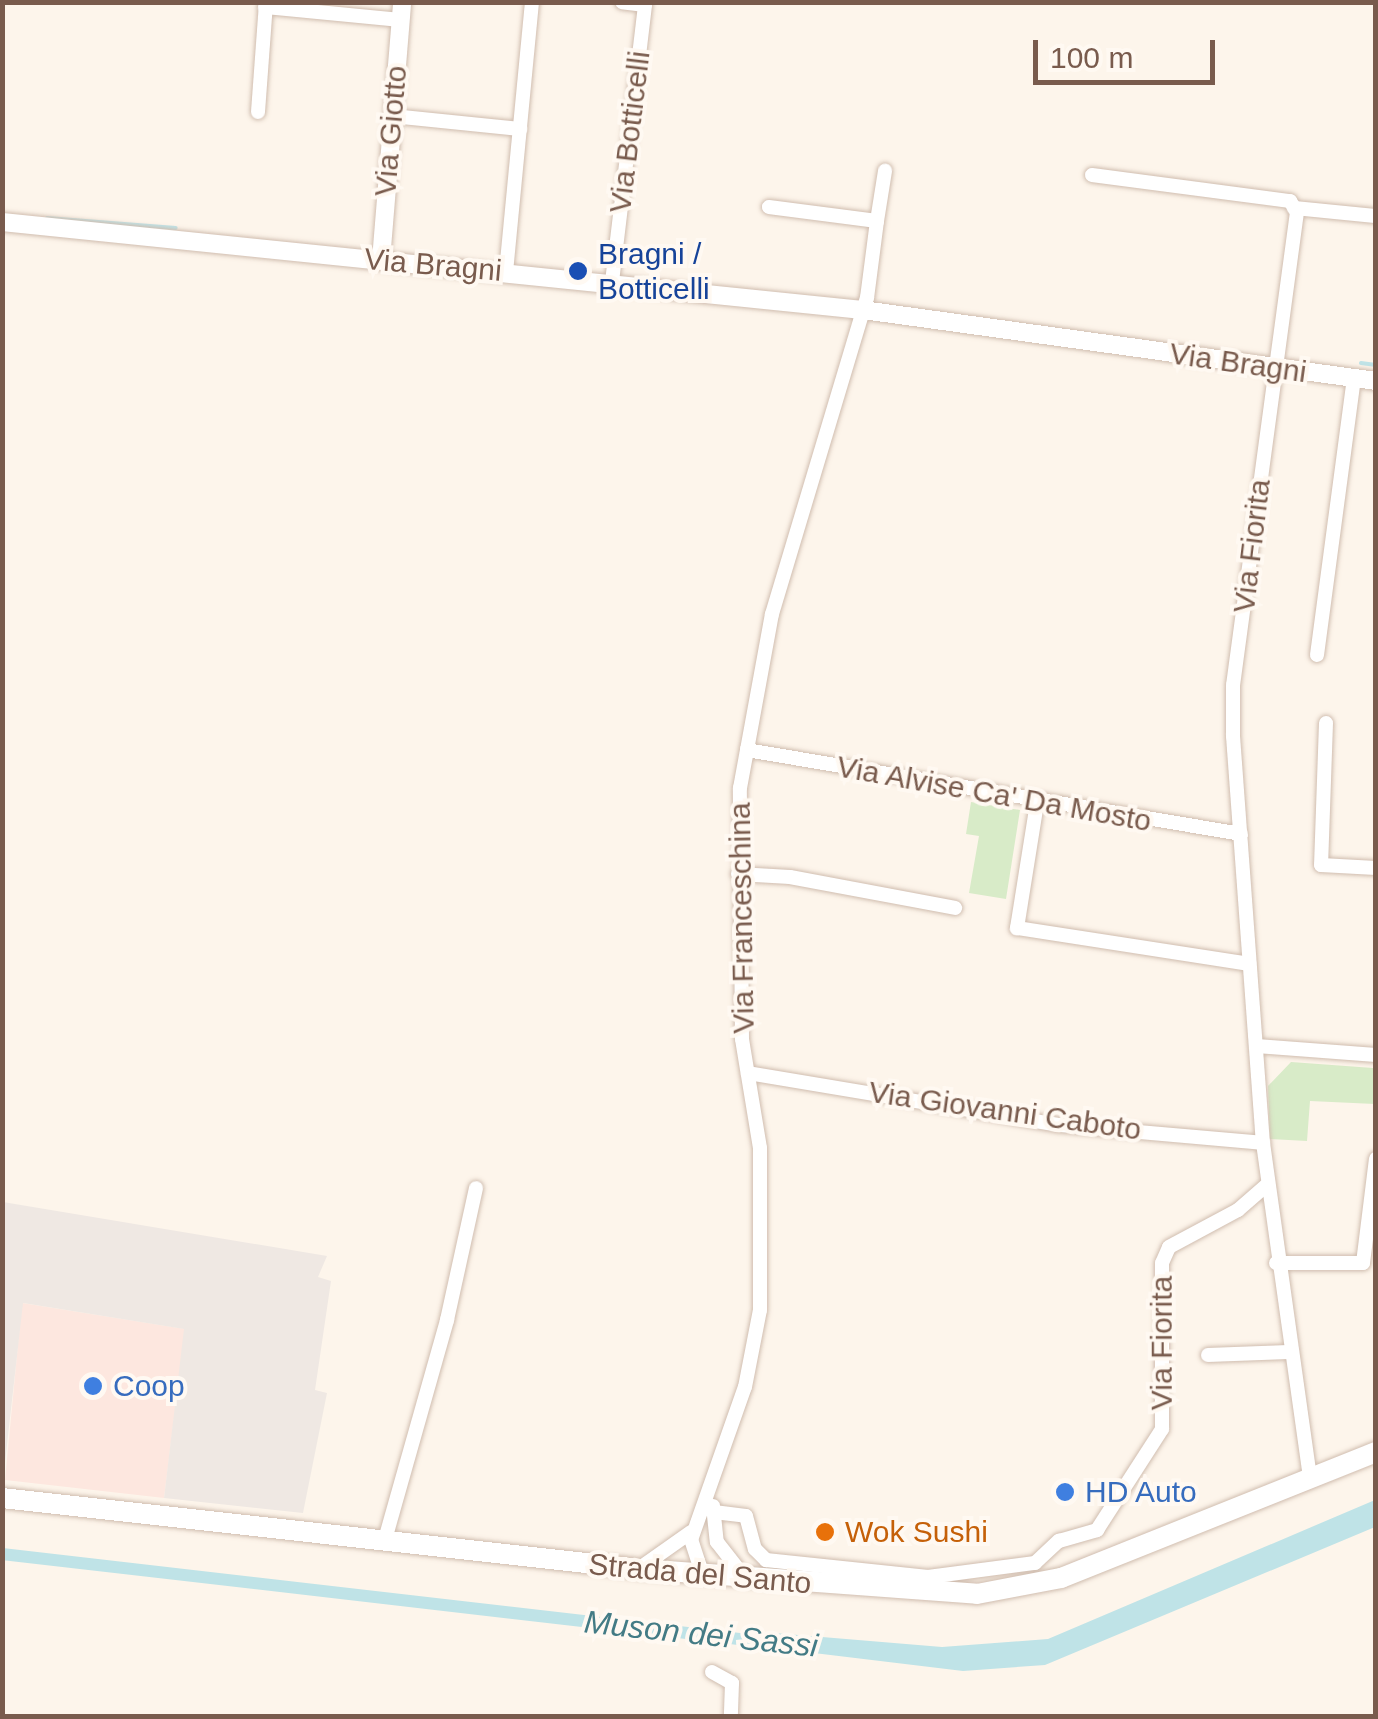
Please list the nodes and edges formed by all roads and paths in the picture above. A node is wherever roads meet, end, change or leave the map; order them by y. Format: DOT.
graph roads {
  1 [pos="532,2"];
  2 [pos="622,2"];
  3 [pos="265,5"];
  4 [pos="401,11"];
  5 [pos="258,112"];
  6 [pos="392,116"];
  7 [pos="520,129"];
  8 [pos="885,171"];
  9 [pos="1092,175"];
  10 [pos="770,206"];
  11 [pos="1294,208"];
  12 [pos="1376,216"];
  13 [pos="877,220"];
  14 [pos="2,222"];
  15 [pos="381,260"];
  16 [pos="506,272"];
  17 [pos="612,282"];
  18 [pos="864,310"];
  19 [pos="1273,368"];
  20 [pos="1354,378"];
  21 [pos="1376,381"];
  22 [pos="1317,655"];
  23 [pos="1326,723"];
  24 [pos="747,750"];
  25 [pos="1038,802"];
  26 [pos="1241,834"];
  27 [pos="1376,868"];
  28 [pos="738,874"];
  29 [pos="955,908"];
  30 [pos="1249,964"];
  31 [pos="1257,1046"];
  32 [pos="1376,1055"];
  33 [pos="748,1072"];
  34 [pos="1263,1143"];
  35 [pos="1376,1159"];
  36 [pos="1268,1184"];
  37 [pos="476,1188"];
  38 [pos="1276,1263"];
  39 [pos="1288,1352"];
  40 [pos="1208,1356"];
  41 [pos="1376,1452"];
  42 [pos="716,1475"];
  43 [pos="1310,1476"];
  44 [pos="2,1498"];
  45 [pos="714,1512"];
  46 [pos="697,1523"];
  47 [pos="717,1542"];
  48 [pos="384,1543"];
  49 [pos="640,1568"];
  50 [pos="702,1574"];
  51 [pos="746,1578"];
  52 [pos="712,1672"];
  53 [pos="731,1716"];
  1 -- 7 [label="street"];
  2 -- 17 [label="street, Via Botticelli"];
  3 -- 4 [label="street"];
  3 -- 5 [label="street"];
  4 -- 6 [label="street, Via Giotto"];
  6 -- 7 [label="street"];
  6 -- 15 [label="street, Via Giotto"];
  7 -- 16 [label="street"];
  8 -- 13 [label="street"];
  9 -- 11 [label="street"];
  10 -- 13 [label="street"];
  11 -- 12 [label="street"];
  11 -- 19 [label="street, Via Fiorita"];
  13 -- 18 [label="street"];
  14 -- 15 [label="street, Via Bragni"];
  15 -- 16 [label="street, Via Bragni"];
  16 -- 17 [label="street, Via Bragni"];
  17 -- 18 [label="street, Via Bragni"];
  18 -- 19 [label="street, Via Bragni"];
  18 -- 24 [label="street, Via Franceschina"];
  19 -- 20 [label="street, Via Bragni"];
  19 -- 26 [label="street, Via Fiorita"];
  20 -- 21 [label="street, Via Bragni"];
  20 -- 22 [label="street"];
  23 -- 27 [label="street"];
  24 -- 25 [label="street, Via Alvise Ca' Da Mosto"];
  24 -- 28 [label="street, Via Franceschina"];
  25 -- 26 [label="street, Via Alvise Ca' Da Mosto"];
  25 -- 30 [label="street"];
  26 -- 30 [label="street, Via Fiorita"];
  28 -- 29 [label="street"];
  28 -- 33 [label="street, Via Franceschina"];
  30 -- 31 [label="street, Via Fiorita"];
  31 -- 32 [label="street"];
  31 -- 34 [label="street, Via Fiorita"];
  33 -- 34 [label="street, Via Giovanni Caboto"];
  33 -- 42 [label="street, Via Franceschina"];
  34 -- 36 [label="street, Via Fiorita"];
  35 -- 38 [label="street"];
  36 -- 38 [label="street, Via Fiorita"];
  36 -- 45 [label="street, Via Fiorita"];
  37 -- 48 [label="street"];
  38 -- 39 [label="street, Via Fiorita"];
  39 -- 40 [label="street"];
  39 -- 43 [label="street, Via Fiorita"];
  41 -- 43 [label="main road, Strada del Santo"];
  42 -- 45 [label="street, Via Franceschina"];
  42 -- 46 [label="street, Via Franceschina"];
  43 -- 51 [label="main road, Strada del Santo"];
  44 -- 48 [label="main road, Strada del Santo"];
  45 -- 47 [label="street, Via Franceschina"];
  46 -- 49 [label="street, Via Franceschina"];
  46 -- 50 [label="street, Via Franceschina"];
  47 -- 50 [label="street"];
  47 -- 51 [label="street"];
  48 -- 49 [label="main road, Strada del Santo"];
  49 -- 50 [label="main road, Strada del Santo"];
  50 -- 51 [label="main road, Strada del Santo"];
  52 -- 53 [label="street"];
}
